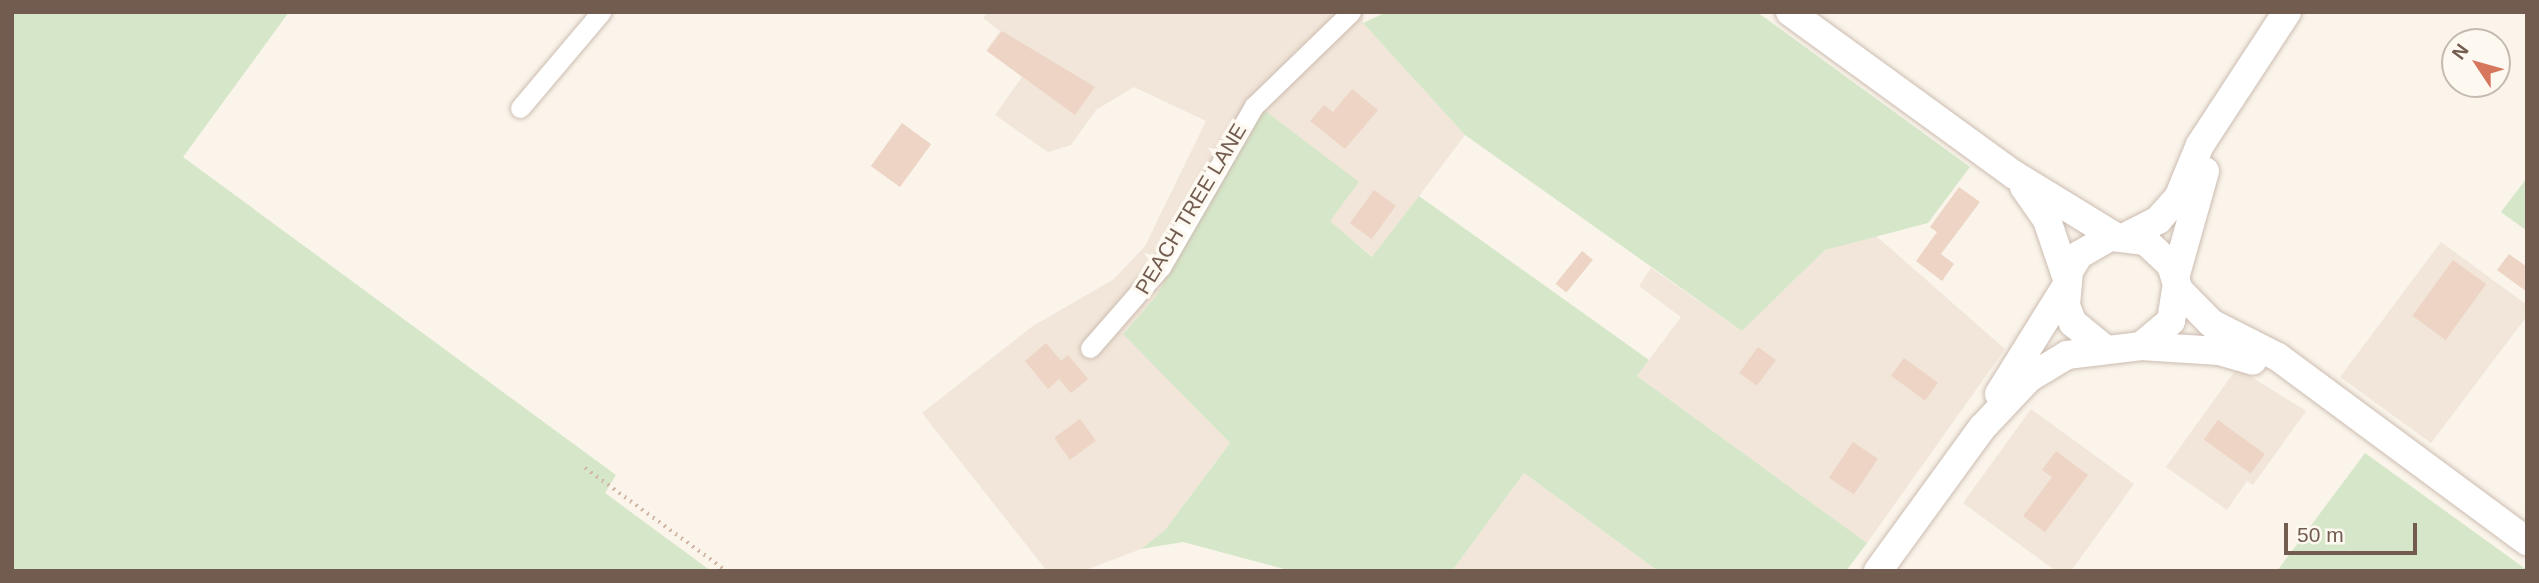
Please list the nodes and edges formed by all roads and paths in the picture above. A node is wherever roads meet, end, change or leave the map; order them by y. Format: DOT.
graph roads {
  1 [pos="601,12"];
  2 [pos="1351,12"];
  3 [pos="1790,12"];
  4 [pos="2287,12"];
  5 [pos="520,108"];
  6 [pos="2222,111"];
  7 [pos="2013,174"];
  8 [pos="2122,237"];
  9 [pos="2176,283"];
  10 [pos="2066,284"];
  11 [pos="2141,346"];
  12 [pos="2103,347"];
  13 [pos="1090,348"];
  14 [pos="2304,382"];
  15 [pos="1982,428"];
  16 [pos="585,468"];
  17 [pos="2527,541"];
  18 [pos="727,571"];
  19 [pos="1878,571"];
  1 -- 5 [label="street"];
  2 -- 13 [label="street, PEACH TREE LANE"];
  3 -- 7 [label="main road"];
  4 -- 6 [label="main road"];
  6 -- 8 [label="main road"];
  6 -- 9 [label="main road"];
  7 -- 8 [label="main road"];
  7 -- 10 [label="main road"];
  8 -- 9 [label="main road"];
  8 -- 10 [label="main road"];
  9 -- 11 [label="main road"];
  9 -- 14 [label="main road"];
  10 -- 12 [label="main road"];
  10 -- 15 [label="main road"];
  11 -- 12 [label="main road"];
  11 -- 14 [label="main road"];
  12 -- 15 [label="main road"];
  14 -- 17 [label="main road"];
  15 -- 19 [label="main road"];
  16 -- 18 [label="path"];
}
